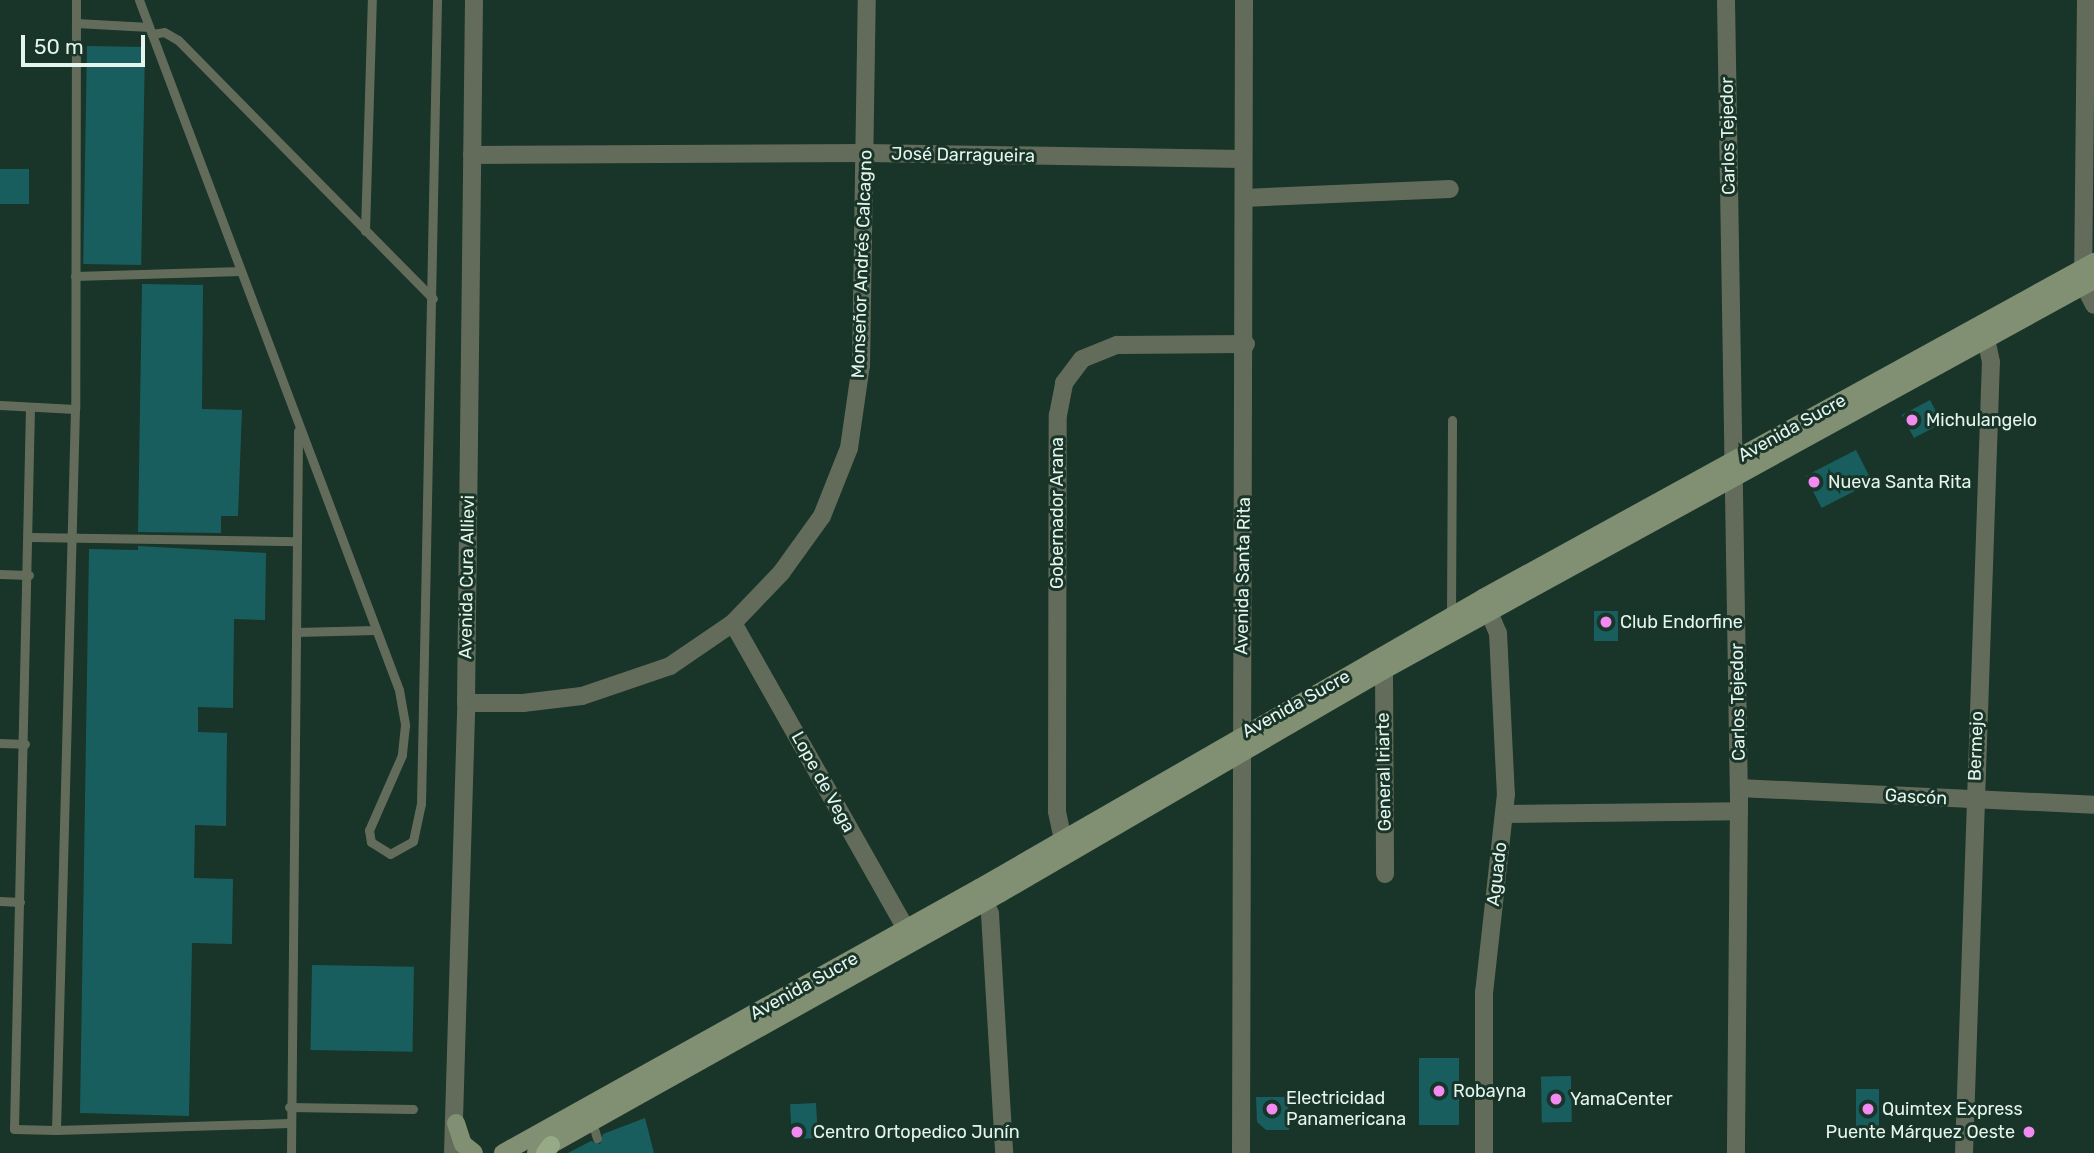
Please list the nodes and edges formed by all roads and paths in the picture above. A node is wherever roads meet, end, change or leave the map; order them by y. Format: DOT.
graph roads {
  1 [pos="76,0"];
  2 [pos="139,0"];
  3 [pos="372,0"];
  4 [pos="437,0"];
  5 [pos="474,0"];
  6 [pos="867,0"];
  7 [pos="1244,0"];
  8 [pos="1726,0"];
  9 [pos="2086,0"];
  10 [pos="76,23"];
  11 [pos="151,31"];
  12 [pos="866,153"];
  13 [pos="472,155"];
  14 [pos="1243,159"];
  15 [pos="1450,189"];
  16 [pos="1244,198"];
  17 [pos="365,231"];
  18 [pos="241,271"];
  19 [pos="2089,274"];
  20 [pos="75,276"];
  21 [pos="433,299"];
  22 [pos="2094,305"];
  23 [pos="1986,339"];
  24 [pos="1247,344"];
  25 [pos="0,405"];
  26 [pos="30,407"];
  27 [pos="75,409"];
  28 [pos="1452,420"];
  29 [pos="298,423"];
  30 [pos="1733,469"];
  31 [pos="30,537"];
  32 [pos="72,538"];
  33 [pos="297,541"];
  34 [pos="0,574"];
  35 [pos="29,575"];
  36 [pos="1487,604"];
  37 [pos="1451,617"];
  38 [pos="733,623"];
  39 [pos="376,630"];
  40 [pos="296,632"];
  41 [pos="1380,665"];
  42 [pos="466,703"];
  43 [pos="0,743"];
  44 [pos="1242,743"];
  45 [pos="24,744"];
  46 [pos="1739,788"];
  47 [pos="1974,800"];
  48 [pos="2094,805"];
  49 [pos="1739,811"];
  50 [pos="1504,814"];
  51 [pos="1063,840"];
  52 [pos="1385,874"];
  53 [pos="983,895"];
  54 [pos="0,901"];
  55 [pos="20,902"];
  56 [pos="909,935"];
  57 [pos="289,1107"];
  58 [pos="413,1109"];
  59 [pos="289,1123"];
  60 [pos="456,1123"];
  61 [pos="56,1130"];
  62 [pos="544,1150"];
  63 [pos="453,1152"];
  64 [pos="291,1153"];
  65 [pos="474,1153"];
  66 [pos="503,1153"];
  67 [pos="1004,1153"];
  68 [pos="1241,1153"];
  69 [pos="1484,1153"];
  70 [pos="1736,1153"];
  71 [pos="1964,1153"];
  1 -- 10 [label="lane"];
  2 -- 11 [label="lane"];
  3 -- 17 [label="lane"];
  4 -- 21 [label="lane"];
  5 -- 13 [label="street, Avenida Cura Allievi"];
  6 -- 12 [label="street, Monseñor Andrés Calcagno"];
  7 -- 14 [label="street, Avenida Santa Rita"];
  8 -- 30 [label="street, Carlos Tejedor"];
  9 -- 19 [label="street"];
  10 -- 11 [label="lane"];
  10 -- 20 [label="lane"];
  11 -- 17 [label="lane"];
  11 -- 18 [label="lane"];
  12 -- 13 [label="street, José Darragueira"];
  12 -- 14 [label="street, José Darragueira"];
  12 -- 38 [label="street, Monseñor Andrés Calcagno"];
  13 -- 42 [label="street, Avenida Cura Allievi"];
  14 -- 16 [label="street, Avenida Santa Rita"];
  15 -- 16 [label="street"];
  16 -- 24 [label="street, Avenida Santa Rita"];
  17 -- 21 [label="lane"];
  18 -- 20 [label="lane"];
  18 -- 29 [label="lane"];
  19 -- 22 [label="street"];
  19 -- 23 [label="main road, Avenida Sucre"];
  19 -- 30 [label="main road, Avenida Sucre"];
  20 -- 27 [label="lane"];
  21 -- 39 [label="lane"];
  23 -- 30 [label="main road, Avenida Sucre"];
  23 -- 47 [label="street, Bermejo"];
  24 -- 44 [label="street, Avenida Santa Rita"];
  24 -- 51 [label="street, Gobernador Arana"];
  25 -- 26 [label="lane"];
  26 -- 27 [label="lane"];
  26 -- 31 [label="lane"];
  27 -- 32 [label="lane"];
  28 -- 37 [label="lane"];
  29 -- 33 [label="lane"];
  29 -- 39 [label="lane"];
  30 -- 36 [label="main road, Avenida Sucre"];
  30 -- 46 [label="street, Carlos Tejedor"];
  31 -- 32 [label="lane"];
  31 -- 35 [label="lane"];
  32 -- 33 [label="lane"];
  32 -- 61 [label="lane"];
  33 -- 40 [label="lane"];
  34 -- 35 [label="lane"];
  35 -- 45 [label="lane"];
  36 -- 37 [label="main road, Avenida Sucre"];
  36 -- 41 [label="main road, Avenida Sucre"];
  36 -- 50 [label="street, Aguado"];
  37 -- 41 [label="main road, Avenida Sucre"];
  38 -- 42 [label="street, Monseñor Andrés Calcagno"];
  38 -- 56 [label="street, Lope de Vega"];
  39 -- 40 [label="lane"];
  40 -- 57 [label="lane"];
  41 -- 44 [label="main road, Avenida Sucre"];
  41 -- 52 [label="street, General Iriarte"];
  42 -- 60 [label="street, Avenida Cura Allievi"];
  43 -- 45 [label="lane"];
  44 -- 51 [label="main road, Avenida Sucre"];
  44 -- 53 [label="main road, Avenida Sucre"];
  44 -- 68 [label="street, Avenida Santa Rita"];
  45 -- 55 [label="lane"];
  46 -- 47 [label="street, Gascón"];
  46 -- 49 [label="street, Carlos Tejedor"];
  47 -- 48 [label="street, Gascón"];
  47 -- 71 [label="street, Bermejo"];
  49 -- 50 [label="street"];
  49 -- 70 [label="street, Carlos Tejedor"];
  50 -- 69 [label="street, Aguado"];
  51 -- 53 [label="main road, Avenida Sucre"];
  53 -- 56 [label="main road, Avenida Sucre"];
  53 -- 67 [label="street"];
  54 -- 55 [label="lane"];
  55 -- 61 [label="lane"];
  56 -- 62 [label="main road, Avenida Sucre"];
  56 -- 66 [label="main road, Avenida Sucre"];
  57 -- 58 [label="lane"];
  57 -- 59 [label="lane"];
  59 -- 61 [label="lane"];
  59 -- 64 [label="lane"];
  60 -- 63 [label="street, Avenida Cura Allievi"];
  60 -- 65 [label="main road"];
}
